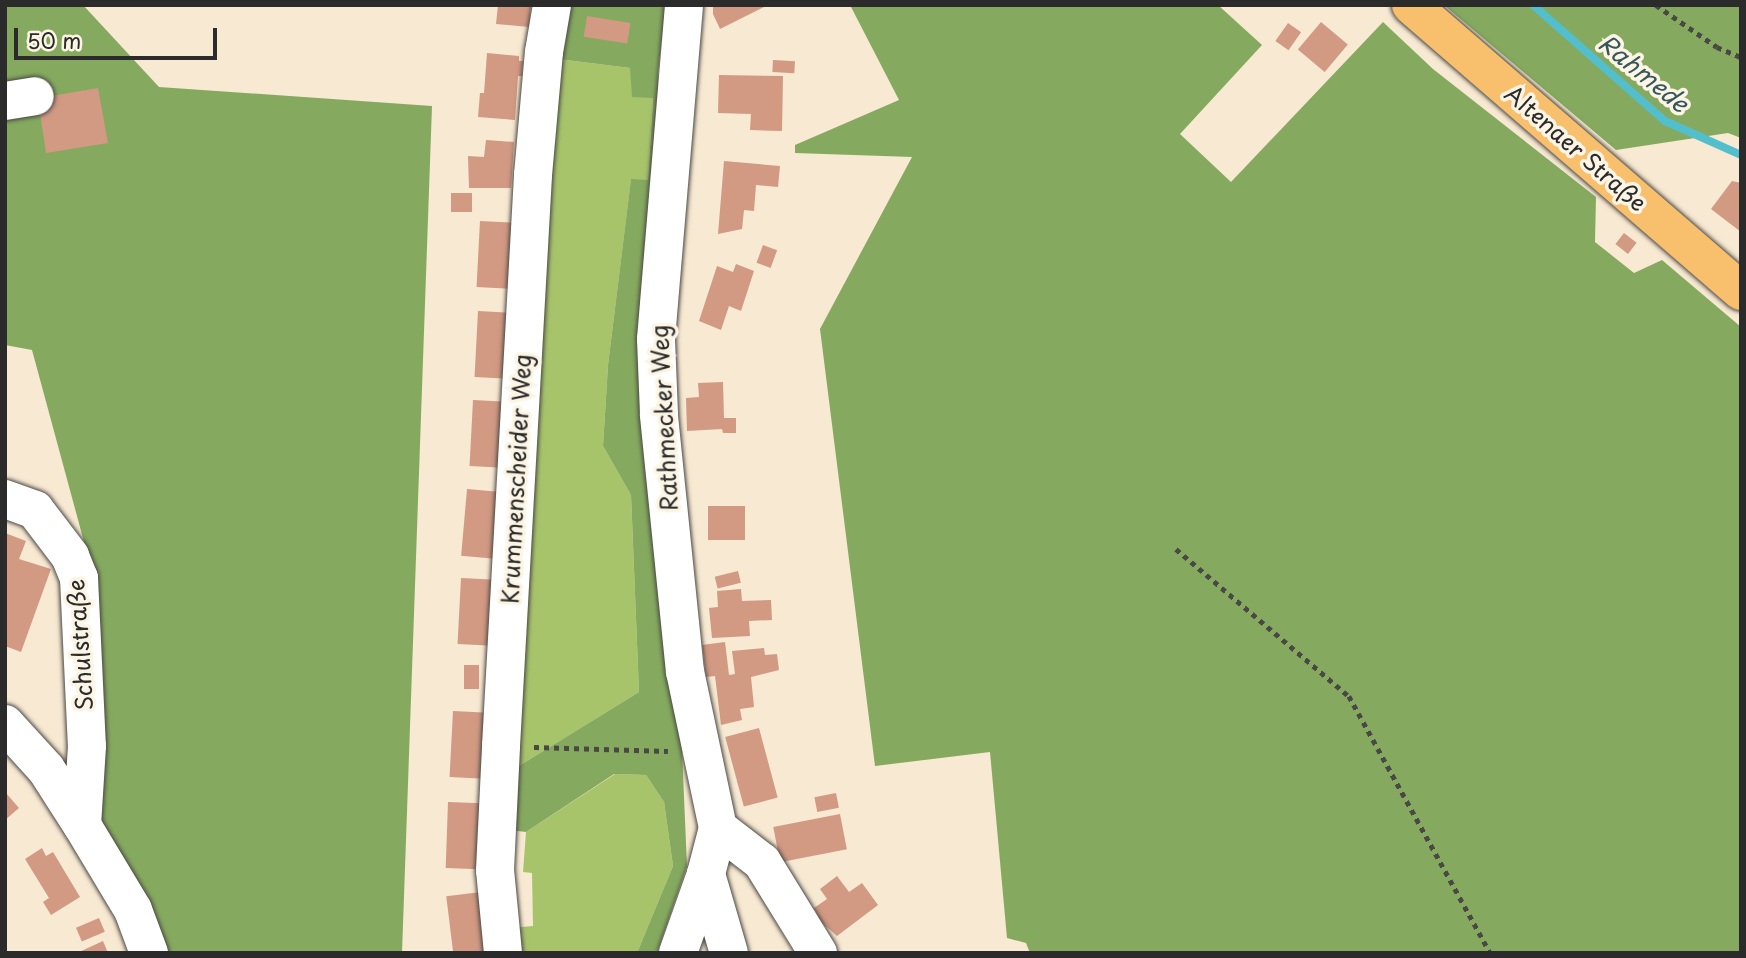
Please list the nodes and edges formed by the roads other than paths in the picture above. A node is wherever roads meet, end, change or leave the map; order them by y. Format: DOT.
graph roads {
  1 [pos="552,5"];
  2 [pos="684,5"];
  3 [pos="1411,5"];
  4 [pos="1741,291"];
  5 [pos="5,499"];
  6 [pos="5,724"];
  7 [pos="82,825"];
  8 [pos="718,828"];
  9 [pos="706,874"];
  10 [pos="149,953"];
  11 [pos="503,953"];
  12 [pos="678,953"];
  13 [pos="729,953"];
  14 [pos="818,953"];
  1 -- 11 [label="street, Krummenscheider Weg"];
  2 -- 8 [label="street, Rathmecker Weg"];
  3 -- 4 [label="main road, Altenaer Straße"];
  5 -- 7 [label="street, Schulstraße"];
  6 -- 7 [label="street"];
  7 -- 10 [label="street"];
  8 -- 9 [label="street"];
  8 -- 14 [label="street"];
  9 -- 12 [label="street"];
  9 -- 13 [label="street"];
}
